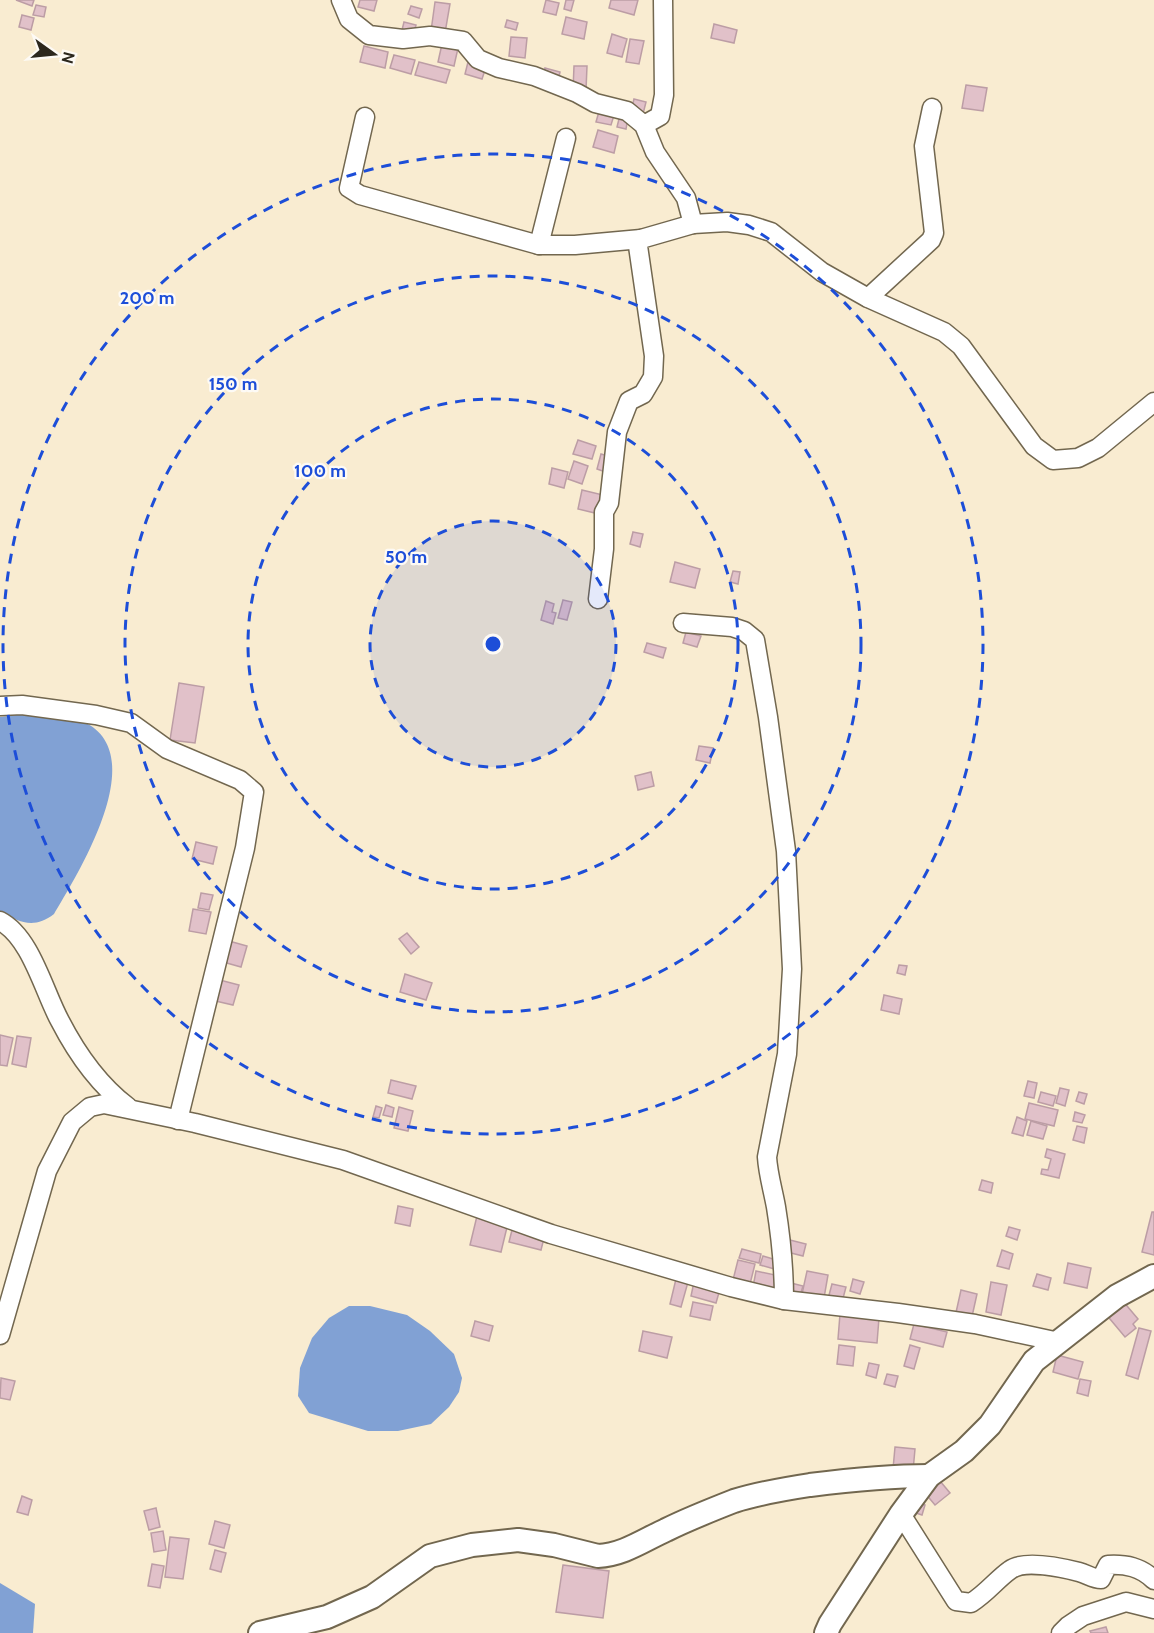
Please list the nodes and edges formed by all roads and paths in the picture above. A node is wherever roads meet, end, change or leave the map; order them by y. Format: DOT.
graph roads {
  1 [pos="341,0"];
  2 [pos="663,0"];
  3 [pos="932,108"];
  4 [pos="365,117"];
  5 [pos="644,125"];
  6 [pos="566,138"];
  7 [pos="693,224"];
  8 [pos="641,239"];
  9 [pos="539,245"];
  10 [pos="868,298"];
  11 [pos="1154,402"];
  12 [pos="598,599"];
  13 [pos="683,623"];
  14 [pos="0,706"];
  15 [pos="0,921"];
  16 [pos="134,1112"];
  17 [pos="178,1120"];
  18 [pos="1154,1276"];
  19 [pos="784,1300"];
  20 [pos="0,1335"];
  21 [pos="1059,1342"];
  22 [pos="929,1476"];
  23 [pos="901,1514"];
  24 [pos="1154,1580"];
  25 [pos="1154,1609"];
  26 [pos="260,1633"];
  27 [pos="826,1633"];
  28 [pos="1061,1633"];
  1 -- 5 [label="street"];
  2 -- 5 [label="street"];
  3 -- 10 [label="street"];
  4 -- 9 [label="street"];
  5 -- 7 [label="street"];
  6 -- 9 [label="street"];
  7 -- 8 [label="street"];
  7 -- 10 [label="street"];
  8 -- 9 [label="street"];
  8 -- 12 [label="street"];
  10 -- 11 [label="street"];
  13 -- 19 [label="street"];
  14 -- 17 [label="street"];
  15 -- 16 [label="street"];
  16 -- 17 [label="street"];
  16 -- 20 [label="street"];
  17 -- 19 [label="street"];
  18 -- 21 [label="street"];
  19 -- 21 [label="street"];
  21 -- 22 [label="street"];
  22 -- 23 [label="street"];
  22 -- 26 [label="street"];
  23 -- 24 [label="street"];
  23 -- 27 [label="street"];
  25 -- 28 [label="street"];
}
